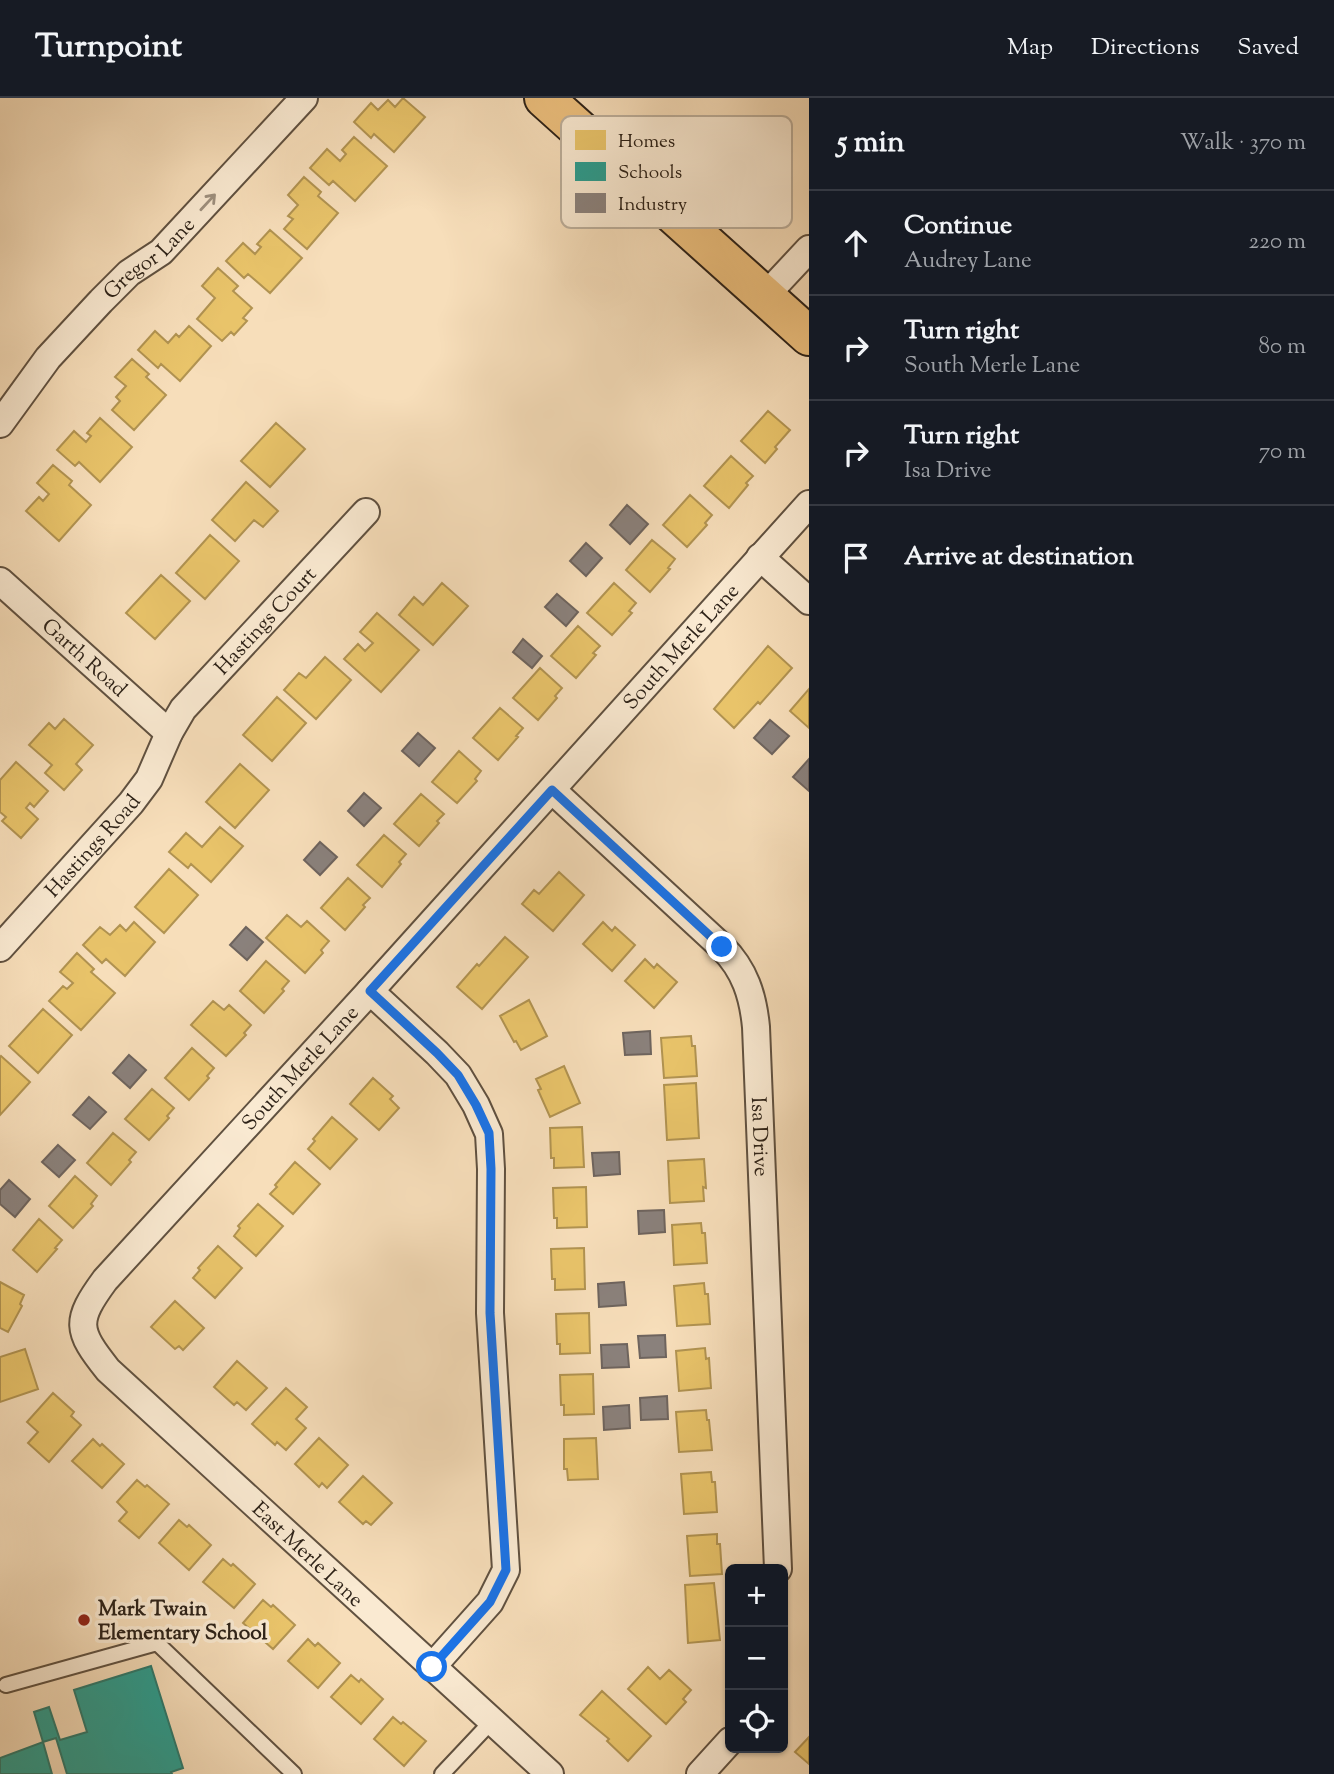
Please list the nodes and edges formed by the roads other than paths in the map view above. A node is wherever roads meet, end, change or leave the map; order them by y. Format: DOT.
graph roads {
  1 [pos="303,98"];
  2 [pos="544,98"];
  3 [pos="564,116"];
  4 [pos="689,228"];
  5 [pos="809,249"];
  6 [pos="765,296"];
  7 [pos="809,336"];
  8 [pos="0,424"];
  9 [pos="809,504"];
  10 [pos="366,512"];
  11 [pos="760,557"];
  12 [pos="0,581"];
  13 [pos="809,601"];
  14 [pos="169,733"];
  15 [pos="552,790"];
  16 [pos="0,948"];
  17 [pos="370,991"];
  18 [pos="81,1323"];
  19 [pos="778,1564"];
  20 [pos="432,1667"];
  21 [pos="6,1685"];
  22 [pos="491,1721"];
  23 [pos="725,1746"];
  24 [pos="294,1774"];
  25 [pos="442,1774"];
  26 [pos="550,1774"];
  27 [pos="700,1774"];
  8 -- 1 [label="street, Gregor Lane, one-way"];
  2 -- 3 [label="main road"];
  4 -- 6 [label="main road"];
  5 -- 6 [label="street"];
  6 -- 7 [label="main road"];
  9 -- 11 [label="street, South Merle Lane"];
  10 -- 14 [label="street, Hastings Court"];
  11 -- 13 [label="street"];
  11 -- 15 [label="street, South Merle Lane"];
  12 -- 14 [label="street, Garth Road"];
  14 -- 16 [label="street, Hastings Road"];
  15 -- 17 [label="street, South Merle Lane"];
  15 -- 19 [label="street, Isa Drive"];
  17 -- 18 [label="street, South Merle Lane"];
  17 -- 20 [label="street"];
  18 -- 20 [label="street, East Merle Lane"];
  20 -- 22 [label="street, East Merle Lane"];
  21 -- 24 [label="lane"];
  22 -- 25 [label="lane"];
  22 -- 26 [label="street, East Merle Lane"];
  23 -- 27 [label="street"];
}
